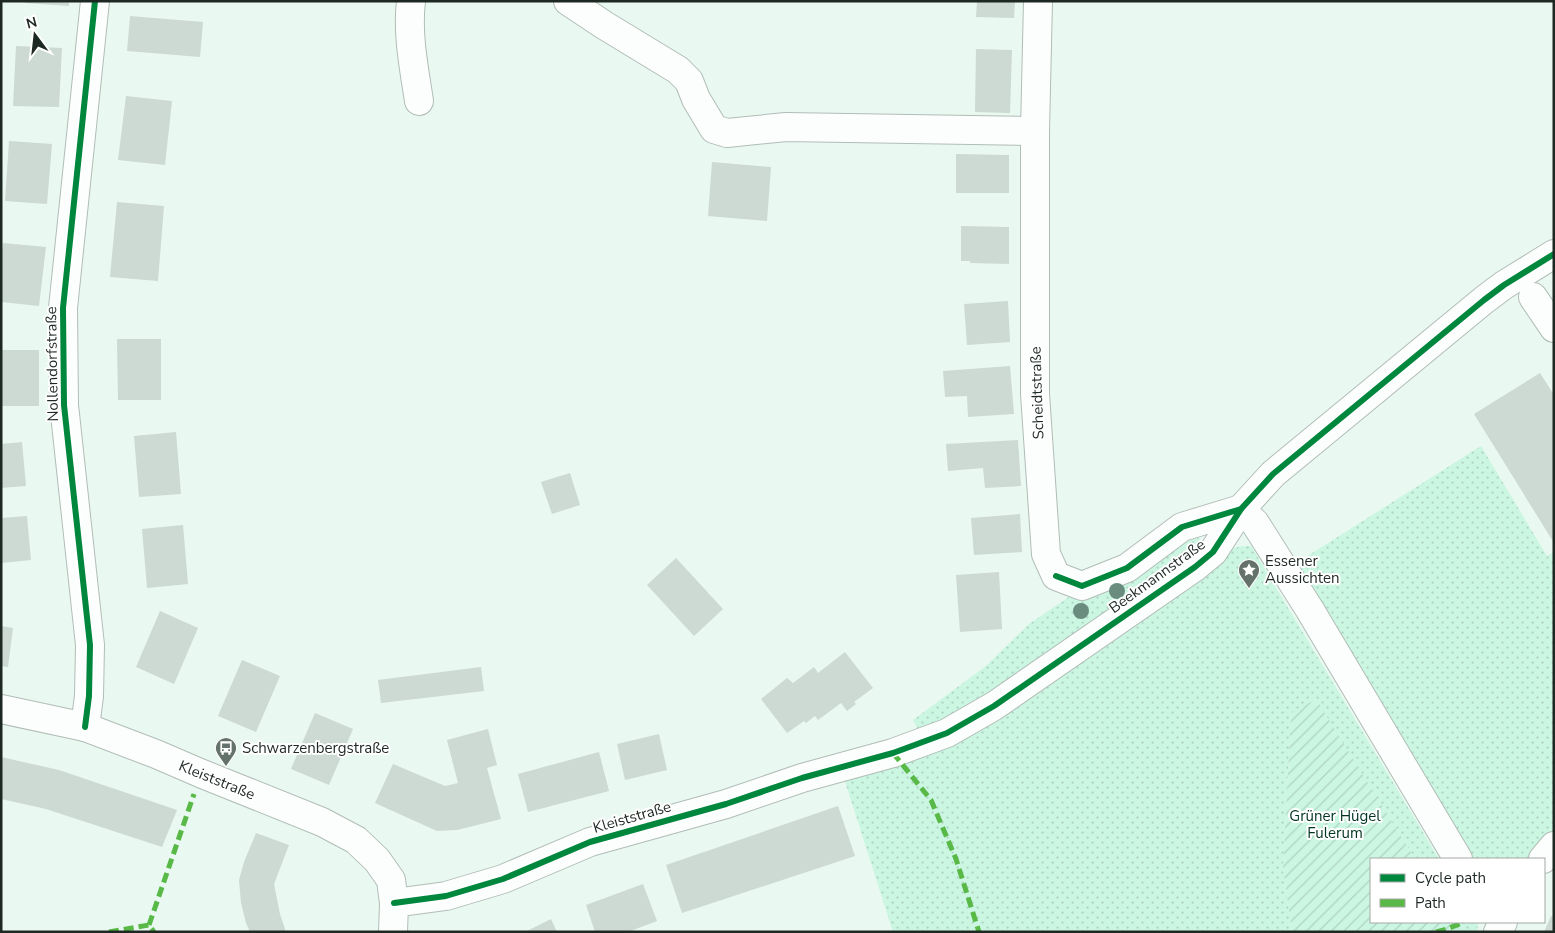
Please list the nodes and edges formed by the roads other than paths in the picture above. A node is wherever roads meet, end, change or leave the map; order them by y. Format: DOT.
graph roads {
  1 [pos="96,1"];
  2 [pos="411,1"];
  3 [pos="568,1"];
  4 [pos="1038,1"];
  5 [pos="419,101"];
  6 [pos="1035,131"];
  7 [pos="1554,254"];
  8 [pos="1533,297"];
  9 [pos="1554,328"];
  10 [pos="1241,509"];
  11 [pos="1,709"];
  12 [pos="85,727"];
  13 [pos="879,757"];
  14 [pos="1554,846"];
  15 [pos="1457,858"];
  16 [pos="1544,858"];
  17 [pos="394,903"];
  18 [pos="393,932"];
  1 -- 12 [label="street, Nollendorfstraße"];
  2 -- 5 [label="street"];
  3 -- 6 [label="street"];
  4 -- 6 [label="street, Scheidtstraße"];
  6 -- 10 [label="street, Scheidtstraße"];
  7 -- 10 [label="street, Beekmannstraße"];
  8 -- 9 [label="street"];
  10 -- 13 [label="street, Beekmannstraße"];
  10 -- 15 [label="street"];
  11 -- 12 [label="street, Kleiststraße"];
  12 -- 17 [label="street, Kleiststraße"];
  13 -- 17 [label="street, Kleiststraße"];
  14 -- 16 [label="street"];
  17 -- 18 [label="street, Kleiststraße"];
}
